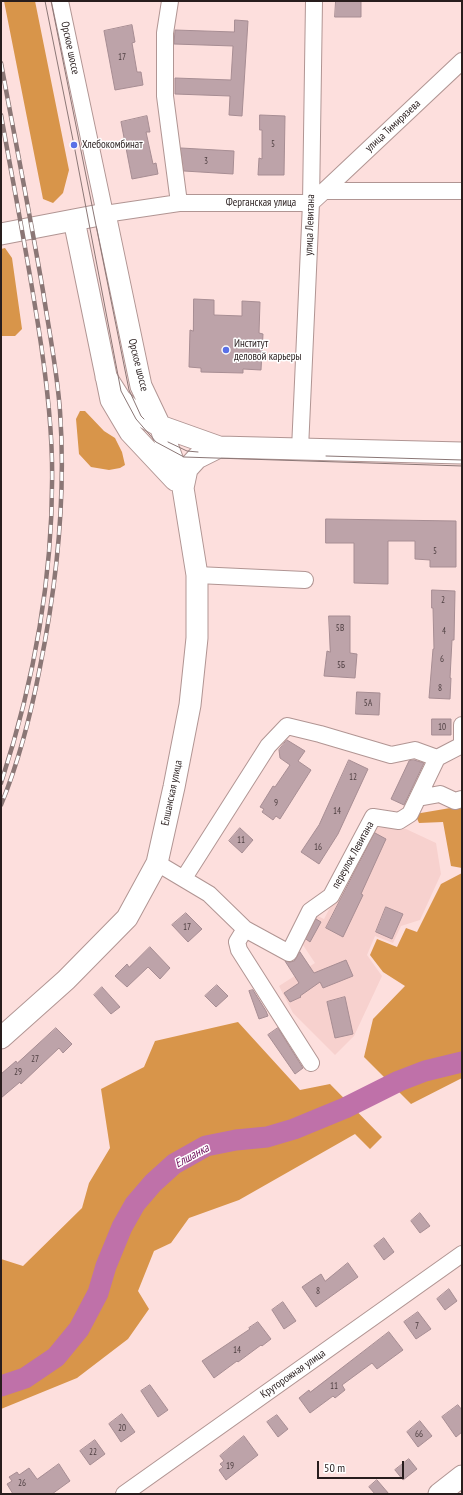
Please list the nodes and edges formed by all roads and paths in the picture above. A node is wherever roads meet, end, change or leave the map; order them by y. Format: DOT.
graph roads {
  1 [pos="60,1"];
  2 [pos="170,1"];
  3 [pos="314,1"];
  4 [pos="462,61"];
  5 [pos="324,191"];
  6 [pos="462,191"];
  7 [pos="179,202"];
  8 [pos="311,203"];
  9 [pos="105,214"];
  10 [pos="74,220"];
  11 [pos="1,234"];
  12 [pos="106,377"];
  13 [pos="160,426"];
  14 [pos="219,447"];
  15 [pos="300,449"];
  16 [pos="462,453"];
  17 [pos="183,488"];
  18 [pos="197,575"];
  19 [pos="305,580"];
  20 [pos="462,725"];
  21 [pos="437,758"];
  22 [pos="418,798"];
  23 [pos="462,799"];
  24 [pos="157,863"];
  25 [pos="184,878"];
  26 [pos="245,929"];
  27 [pos="1,1038"];
  28 [pos="310,1063"];
  29 [pos="462,1254"];
  30 [pos="462,1476"];
  31 [pos="445,1492"];
  32 [pos="124,1494"];
  1 -- 9 [label="street, Орское шоссе"];
  2 -- 7 [label="street"];
  3 -- 8 [label="street, улица Левитана"];
  4 -- 5 [label="street, улица Тимирязева"];
  5 -- 6 [label="street"];
  5 -- 8 [label="street, Ферганская улица"];
  7 -- 8 [label="street, Ферганская улица"];
  7 -- 9 [label="street, Ферганская улица"];
  8 -- 15 [label="street, улица Левитана"];
  9 -- 10 [label="main road"];
  9 -- 13 [label="main road, Орское шоссе"];
  10 -- 11 [label="main road"];
  10 -- 12 [label="main road"];
  12 -- 13 [label="main road"];
  12 -- 17 [label="main road"];
  13 -- 14 [label="main road"];
  13 -- 17 [label="main road, Орское шоссе"];
  14 -- 15 [label="main road"];
  14 -- 17 [label="main road"];
  15 -- 16 [label="main road"];
  17 -- 18 [label="main road, Елшанская улица"];
  18 -- 19 [label="street"];
  18 -- 24 [label="main road, Елшанская улица"];
  20 -- 21 [label="street"];
  21 -- 22 [label="street, переулок Левитана"];
  21 -- 25 [label="street"];
  22 -- 23 [label="street"];
  22 -- 26 [label="street, переулок Левитана"];
  24 -- 25 [label="street"];
  24 -- 27 [label="main road, Елшанская улица"];
  25 -- 26 [label="street"];
  26 -- 28 [label="street"];
  29 -- 32 [label="street, Круторожная улица"];
  30 -- 31 [label="main road"];
}
